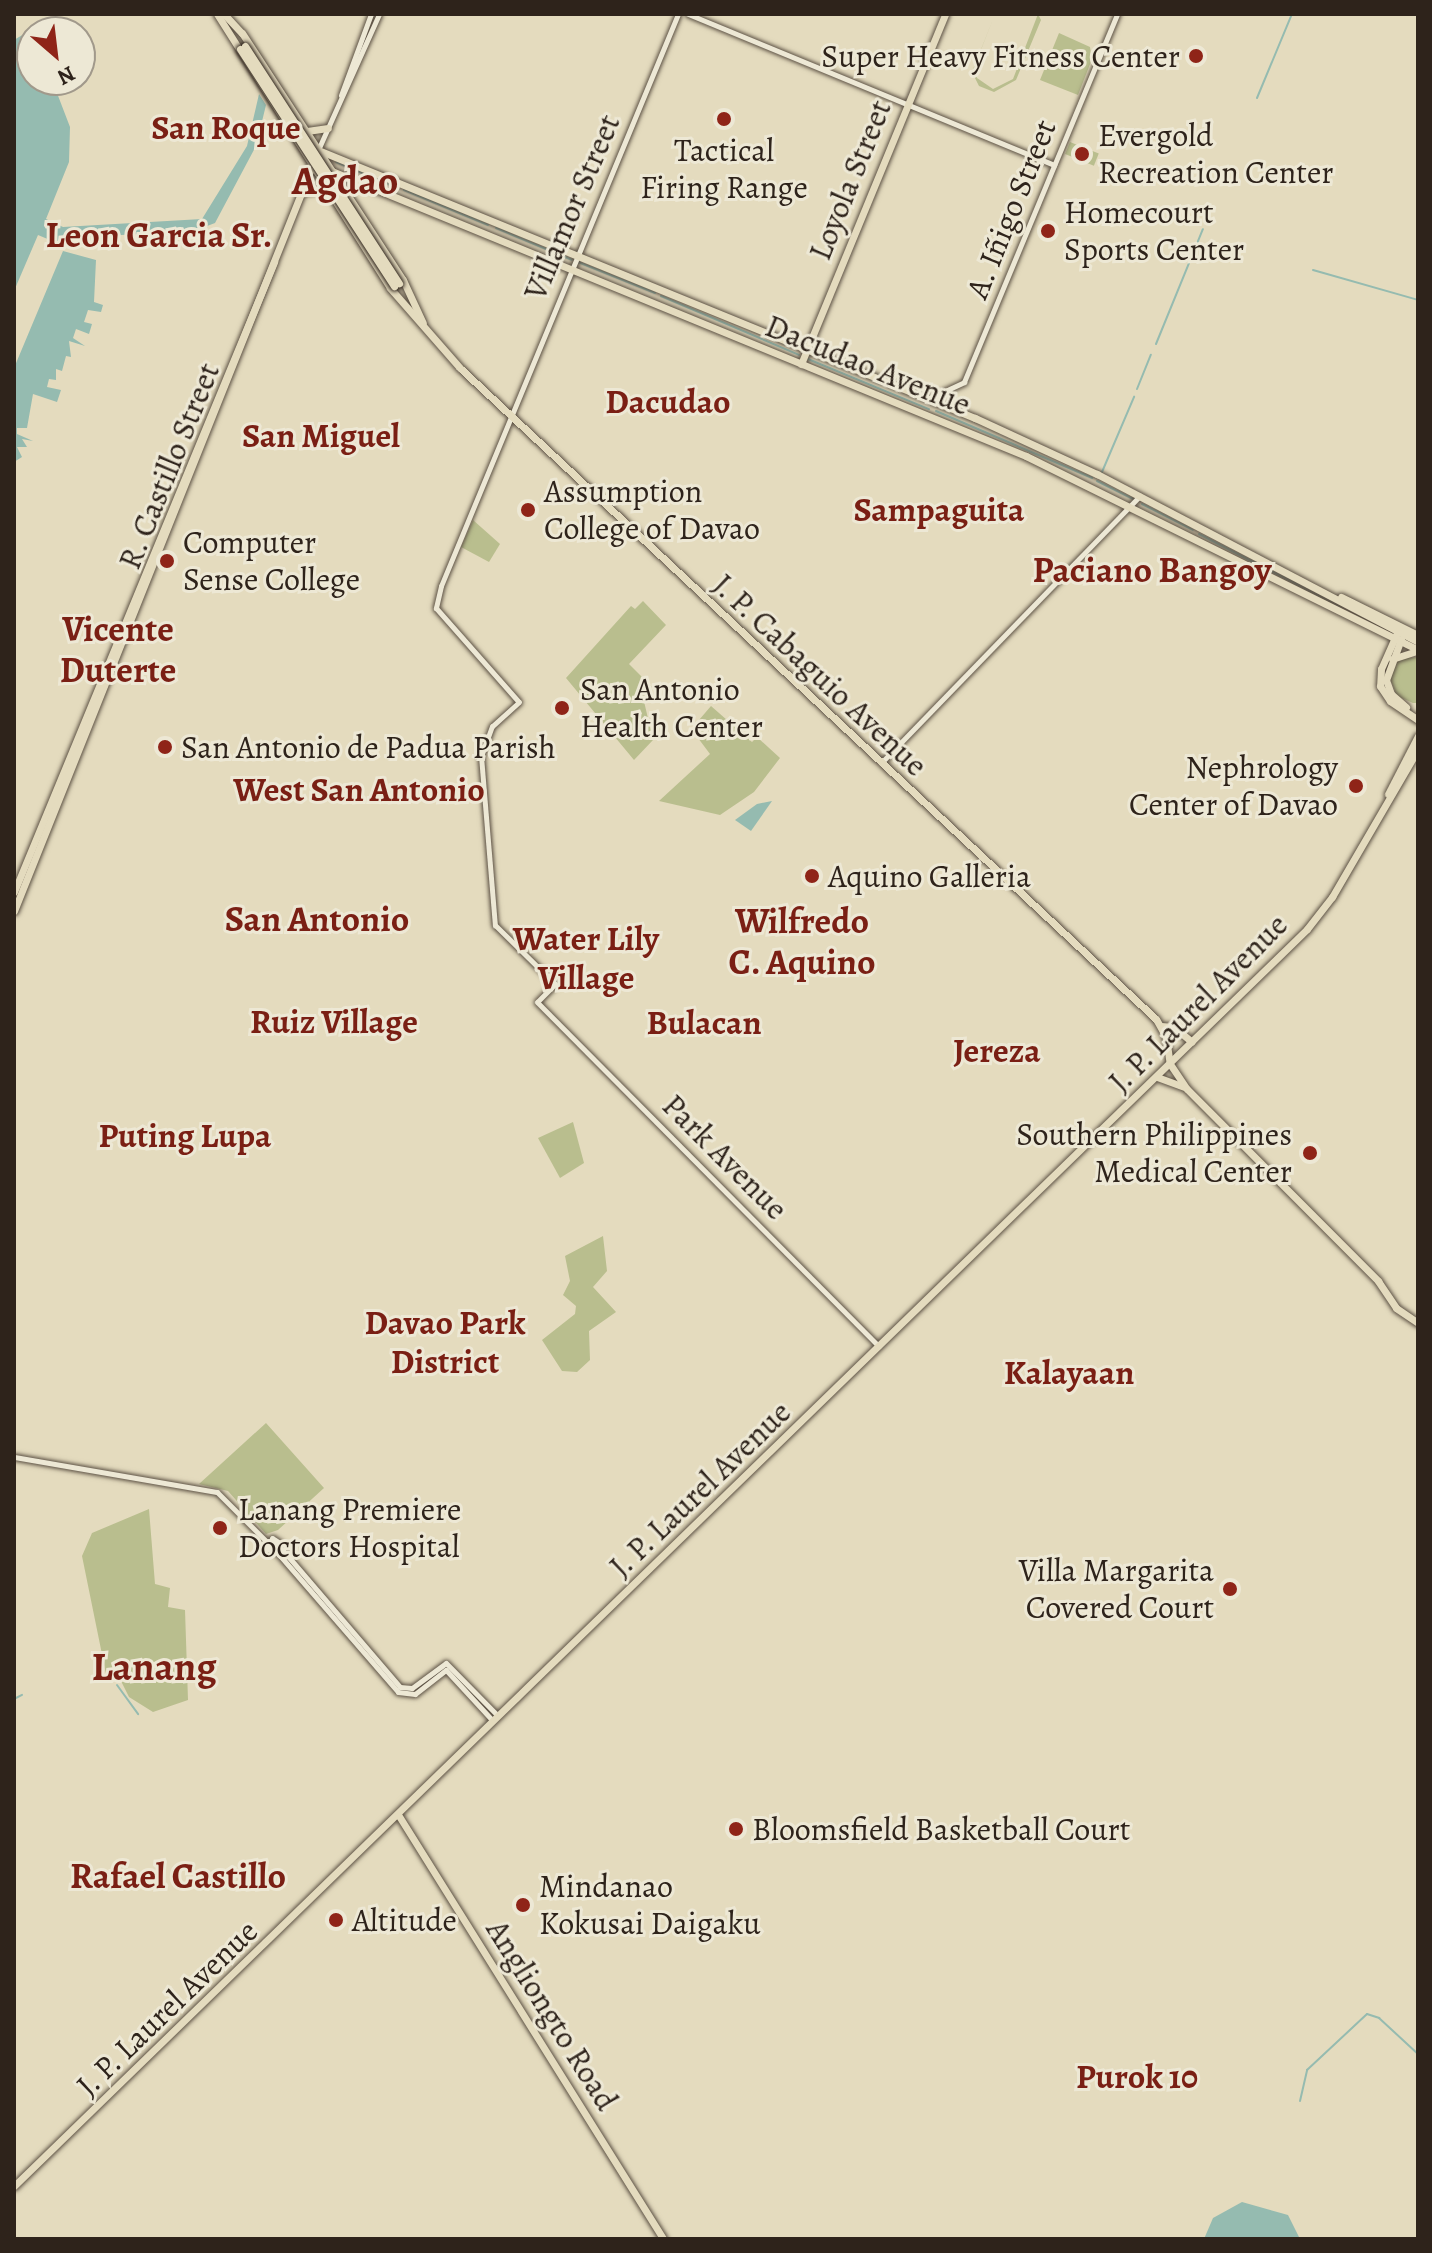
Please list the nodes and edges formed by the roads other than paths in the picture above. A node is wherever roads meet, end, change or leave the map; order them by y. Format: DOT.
graph roads {
  1 [pos="217,14"];
  2 [pos="224,14"];
  3 [pos="371,14"];
  4 [pos="379,14"];
  5 [pos="678,14"];
  6 [pos="688,14"];
  7 [pos="945,14"];
  8 [pos="1117,14"];
  9 [pos="227,24"];
  10 [pos="341,96"];
  11 [pos="907,105"];
  12 [pos="328,128"];
  13 [pos="306,131"];
  14 [pos="318,150"];
  15 [pos="1054,165"];
  16 [pos="311,167"];
  17 [pos="331,169"];
  18 [pos="360,181"];
  19 [pos="405,183"];
  20 [pos="325,188"];
  21 [pos="302,191"];
  22 [pos="348,196"];
  23 [pos="399,197"];
  24 [pos="578,254"];
  25 [pos="572,269"];
  26 [pos="397,284"];
  27 [pos="415,302"];
  28 [pos="406,308"];
  29 [pos="424,325"];
  30 [pos="807,350"];
  31 [pos="801,364"];
  32 [pos="928,399"];
  33 [pos="510,419"];
  34 [pos="1140,496"];
  35 [pos="1133,507"];
  36 [pos="1202,528"];
  37 [pos="1195,539"];
  38 [pos="1333,596"];
  39 [pos="1418,635"];
  40 [pos="1399,636"];
  41 [pos="1418,642"];
  42 [pos="1418,651"];
  43 [pos="1390,661"];
  44 [pos="1403,704"];
  45 [pos="1418,706"];
  46 [pos="1416,717"];
  47 [pos="1417,737"];
  48 [pos="1417,751"];
  49 [pos="880,764"];
  50 [pos="1387,799"];
  51 [pos="40,838"];
  52 [pos="14,892"];
  53 [pos="14,911"];
  54 [pos="537,1002"];
  55 [pos="1161,1026"];
  56 [pos="1192,1042"];
  57 [pos="1170,1064"];
  58 [pos="1157,1077"];
  59 [pos="1187,1089"];
  60 [pos="1418,1323"];
  61 [pos="880,1347"];
  62 [pos="14,1457"];
  63 [pos="267,1542"];
  64 [pos="278,1549"];
  65 [pos="497,1720"];
  66 [pos="399,1816"];
  67 [pos="14,2186"];
  68 [pos="663,2239"];
  1 -- 9 [label="main road"];
  2 -- 9 [label="main road"];
  3 -- 10 [label="street"];
  4 -- 10 [label="street"];
  5 -- 24 [label="street, Villamor Street"];
  6 -- 11 [label="street"];
  7 -- 11 [label="main road, Loyola Street"];
  8 -- 15 [label="street, A. Iñigo Street"];
  9 -- 13 [label="main road, J. P. Cabaguio Avenue"];
  9 -- 16 [label="main road, J. P. Cabaguio Avenue"];
  9 -- 26 [label="main road, bridge"];
  10 -- 12 [label="street"];
  11 -- 15 [label="street"];
  11 -- 30 [label="main road, Loyola Street"];
  12 -- 13 [label="main road"];
  12 -- 14 [label="street"];
  13 -- 14 [label="main road, J. P. Cabaguio Avenue"];
  14 -- 16 [label="main road, R. Castillo Street"];
  14 -- 17 [label="main road, J. P. Cabaguio Avenue"];
  14 -- 19 [label="main road, Dacudao Avenue"];
  15 -- 32 [label="street, A. Iñigo Street"];
  16 -- 17 [label="main road, Dacudao Avenue"];
  16 -- 20 [label="main road, J. P. Cabaguio Avenue"];
  16 -- 21 [label="main road, R. Castillo Street"];
  17 -- 18 [label="main road, Dacudao Avenue"];
  17 -- 22 [label="main road, J. P. Cabaguio Avenue"];
  18 -- 22 [label="main road"];
  18 -- 23 [label="main road, Dacudao Avenue"];
  19 -- 23 [label="main road"];
  19 -- 24 [label="main road, Dacudao Avenue"];
  20 -- 21 [label="main road"];
  20 -- 28 [label="main road, J. P. Cabaguio Avenue"];
  21 -- 51 [label="main road, R. Castillo Street"];
  22 -- 27 [label="main road, J. P. Cabaguio Avenue"];
  23 -- 25 [label="main road, Dacudao Avenue"];
  24 -- 25 [label="street, Villamor Street"];
  24 -- 30 [label="main road, Dacudao Avenue"];
  25 -- 31 [label="main road, Dacudao Avenue"];
  25 -- 33 [label="street, Villamor Street"];
  26 -- 27 [label="main road"];
  26 -- 28 [label="main road"];
  27 -- 29 [label="main road, J. P. Cabaguio Avenue"];
  28 -- 29 [label="main road, J. P. Cabaguio Avenue"];
  29 -- 33 [label="main road, J. P. Cabaguio Avenue"];
  30 -- 31 [label="main road, Loyola Street"];
  30 -- 32 [label="main road, Dacudao Avenue"];
  31 -- 35 [label="main road, Dacudao Avenue"];
  32 -- 34 [label="main road, Dacudao Avenue"];
  33 -- 49 [label="main road, J. P. Cabaguio Avenue"];
  33 -- 54 [label="street, Villamor Street"];
  34 -- 35 [label="street"];
  34 -- 36 [label="main road, Dacudao Avenue"];
  35 -- 37 [label="main road, Dacudao Avenue"];
  35 -- 49 [label="street"];
  36 -- 37 [label="main road"];
  36 -- 38 [label="main road, Dacudao Avenue"];
  37 -- 40 [label="main road, Dacudao Avenue"];
  38 -- 39 [label="main road, Dacudao Avenue"];
  38 -- 40 [label="main road, Dacudao Avenue"];
  40 -- 41 [label="main road"];
  40 -- 42 [label="main road"];
  40 -- 43 [label="main road"];
  40 -- 46 [label="main road"];
  42 -- 43 [label="main road"];
  43 -- 44 [label="main road"];
  44 -- 45 [label="main road"];
  44 -- 46 [label="main road"];
  46 -- 47 [label="main road"];
  47 -- 50 [label="main road, J. P. Laurel Avenue"];
  48 -- 50 [label="main road, J. P. Laurel Avenue"];
  49 -- 55 [label="main road, J. P. Cabaguio Avenue"];
  50 -- 56 [label="main road, J. P. Laurel Avenue"];
  51 -- 52 [label="main road, R. Castillo Street"];
  51 -- 53 [label="main road, R. Castillo Street"];
  54 -- 61 [label="street, Park Avenue"];
  55 -- 56 [label="main road, J. P. Cabaguio Avenue"];
  55 -- 57 [label="main road"];
  56 -- 57 [label="main road, J. P. Laurel Avenue"];
  57 -- 58 [label="main road, J. P. Laurel Avenue"];
  57 -- 59 [label="main road"];
  58 -- 59 [label="main road"];
  58 -- 61 [label="main road, J. P. Laurel Avenue"];
  59 -- 60 [label="main road"];
  61 -- 65 [label="main road, J. P. Laurel Avenue"];
  62 -- 63 [label="street"];
  63 -- 64 [label="street"];
  63 -- 64 [label="street"];
  64 -- 65 [label="street"];
  65 -- 66 [label="main road, J. P. Laurel Avenue"];
  66 -- 67 [label="main road, J. P. Laurel Avenue"];
  66 -- 68 [label="main road, Angliongto Road"];
}
